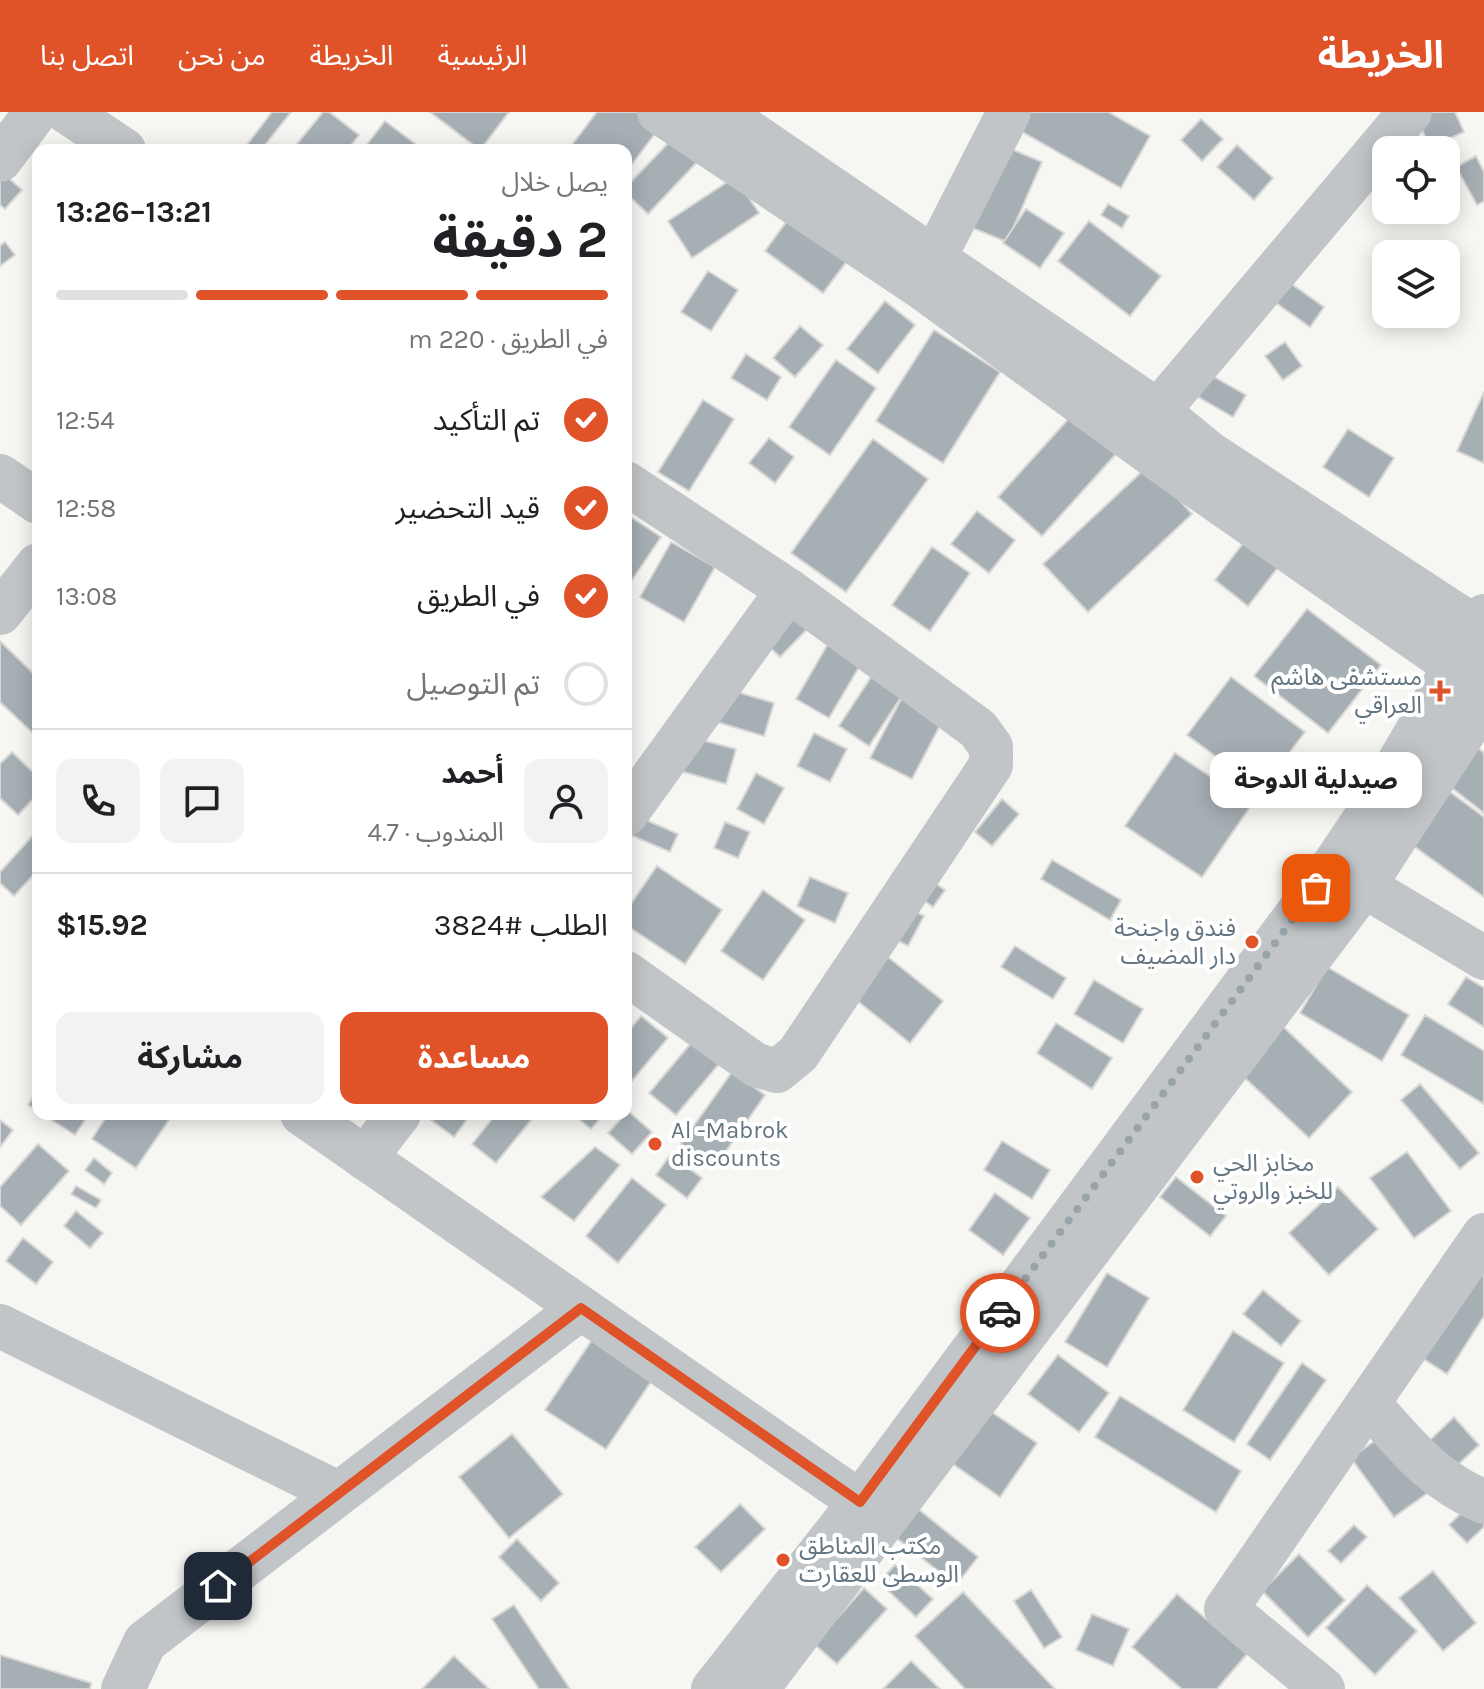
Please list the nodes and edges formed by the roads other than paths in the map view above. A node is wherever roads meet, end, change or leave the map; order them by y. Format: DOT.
graph roads {
  1 [pos="36,112"];
  2 [pos="67,112"];
  3 [pos="659,112"];
  4 [pos="720,112"];
  5 [pos="1009,112"];
  6 [pos="1410,112"];
  7 [pos="115,144"];
  8 [pos="0,160"];
  9 [pos="934,259"];
  10 [pos="1158,411"];
  11 [pos="0,476"];
  12 [pos="632,487"];
  13 [pos="32,498"];
  14 [pos="32,573"];
  15 [pos="788,590"];
  16 [pos="0,613"];
  17 [pos="1481,627"];
  18 [pos="1469,677"];
  19 [pos="1484,701"];
  20 [pos="632,806"];
  21 [pos="1364,886"];
  22 [pos="1484,958"];
  23 [pos="632,977"];
  24 [pos="311,1120"];
  25 [pos="394,1120"];
  26 [pos="365,1158"];
  27 [pos="1484,1235"];
  28 [pos="581,1308"];
  29 [pos="0,1326"];
  30 [pos="1368,1403"];
  31 [pos="338,1493"];
  32 [pos="860,1502"];
  33 [pos="1484,1502"];
  34 [pos="123,1689"];
  35 [pos="713,1689"];
  36 [pos="757,1689"];
  37 [pos="1323,1689"];
  1 -- 8 [label="street"];
  2 -- 7 [label="street"];
  3 -- 18 [label="street"];
  4 -- 9 [label="street"];
  5 -- 9 [label="street"];
  6 -- 10 [label="street"];
  9 -- 10 [label="street"];
  10 -- 17 [label="street"];
  11 -- 13 [label="street"];
  12 -- 15 [label="street"];
  14 -- 16 [label="street"];
  15 -- 20 [label="street"];
  15 -- 23 [label="street"];
  17 -- 18 [label="street"];
  18 -- 32 [label="street"];
  19 -- 21 [label="street"];
  21 -- 22 [label="street"];
  21 -- 36 [label="street"];
  24 -- 26 [label="street"];
  25 -- 26 [label="street"];
  26 -- 28 [label="street"];
  27 -- 30 [label="street"];
  28 -- 31 [label="street"];
  28 -- 32 [label="street"];
  29 -- 31 [label="street"];
  30 -- 33 [label="street"];
  30 -- 37 [label="street"];
  31 -- 34 [label="street"];
  32 -- 35 [label="street"];
}
